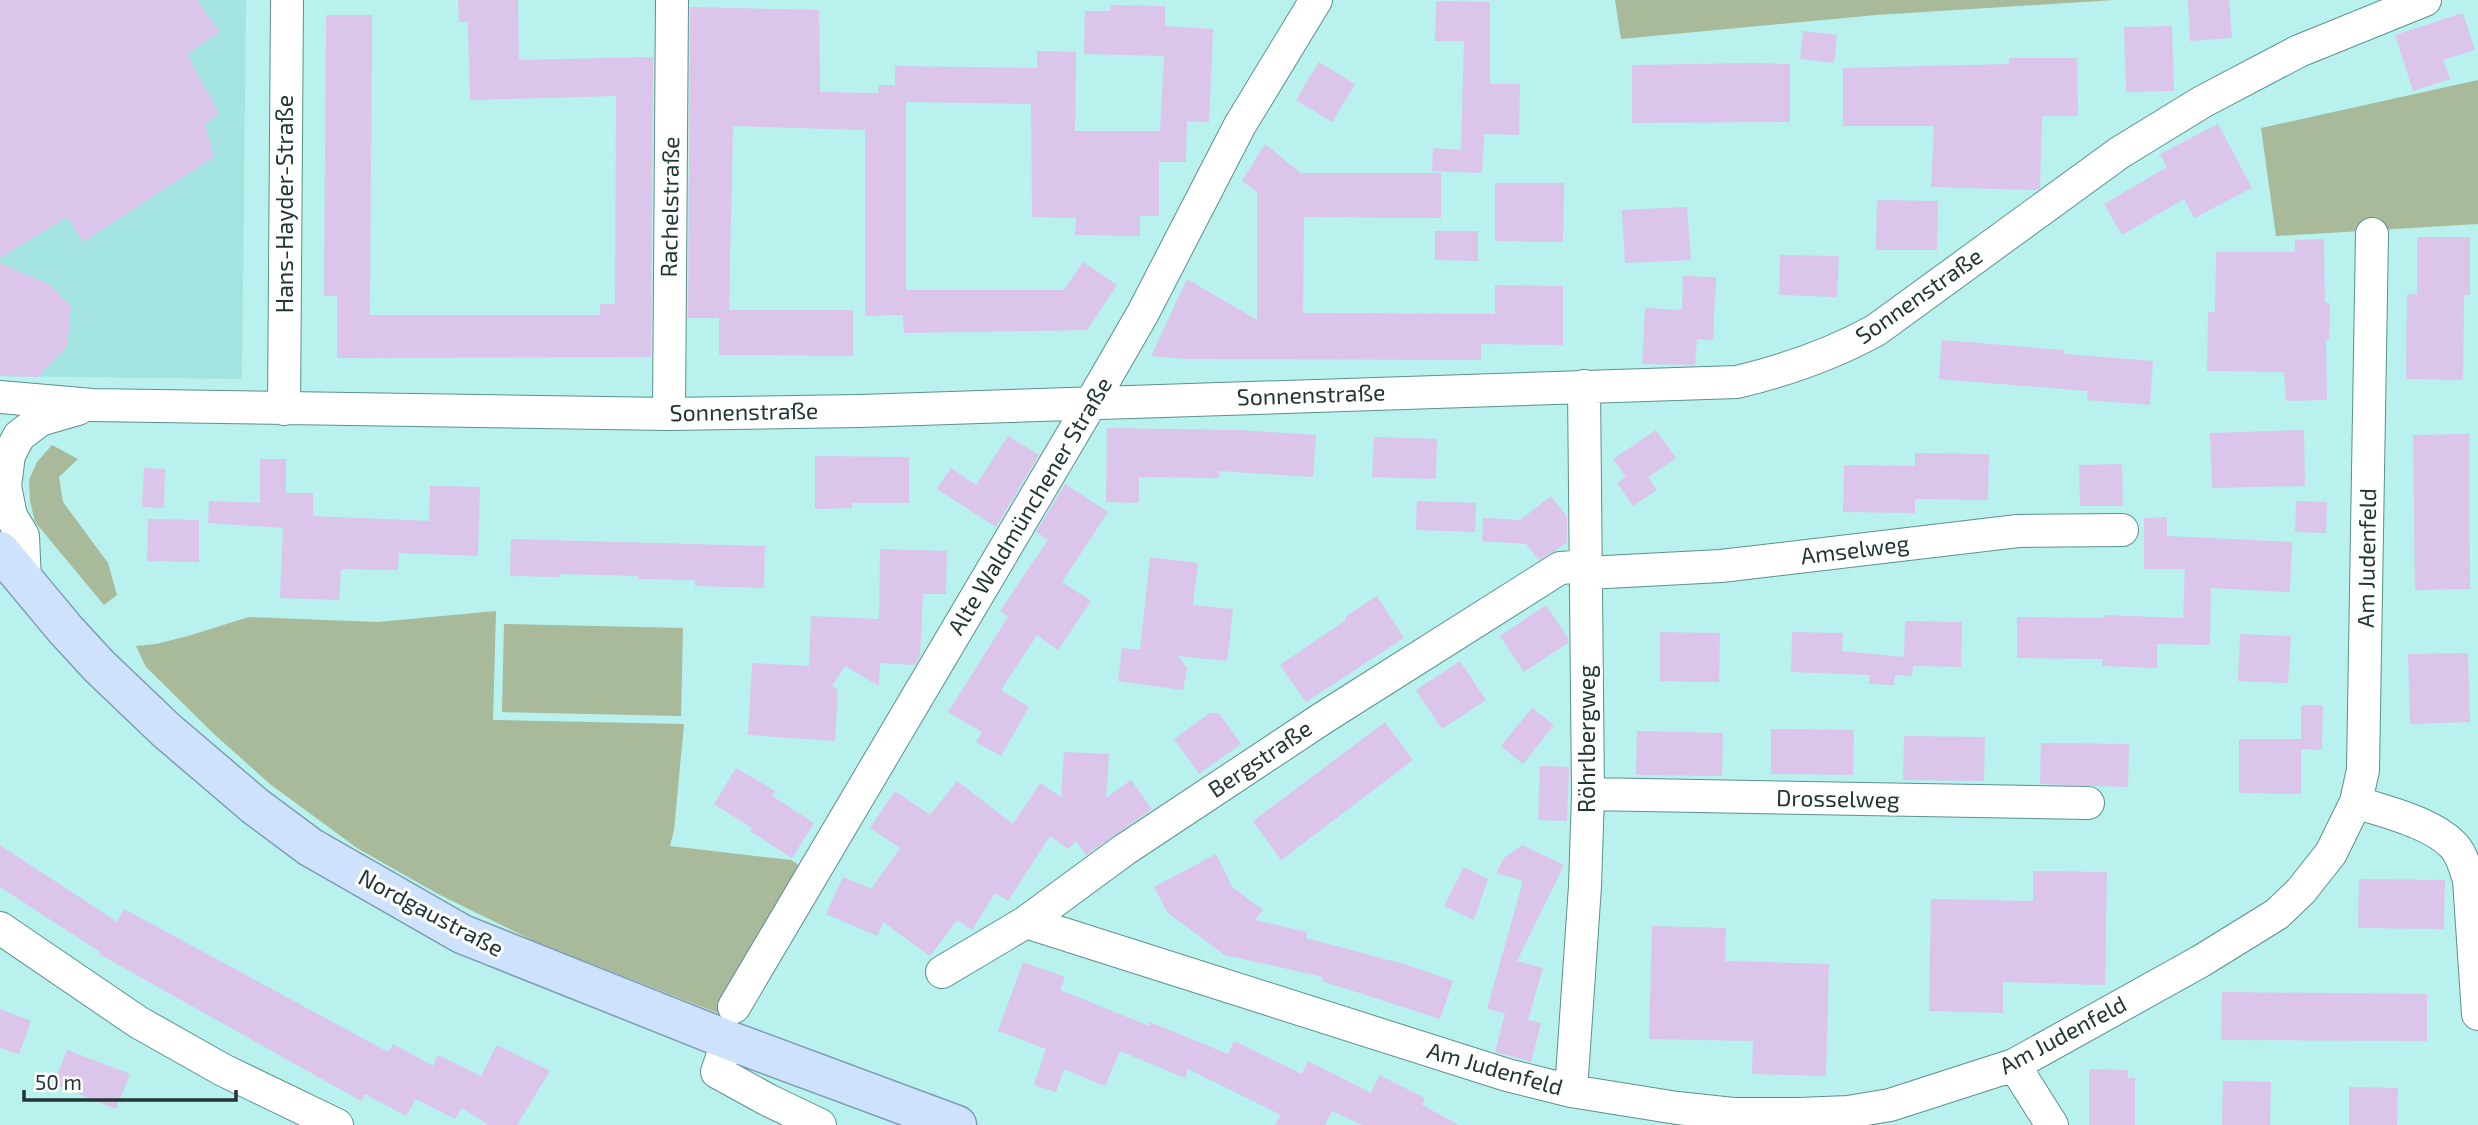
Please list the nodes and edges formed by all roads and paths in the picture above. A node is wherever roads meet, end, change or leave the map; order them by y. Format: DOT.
graph roads {
  1 [pos="287,0"];
  2 [pos="672,0"];
  3 [pos="1316,0"];
  4 [pos="2425,0"];
  5 [pos="2372,234"];
  6 [pos="1584,386"];
  7 [pos="8,403"];
  8 [pos="1091,403"];
  9 [pos="92,405"];
  10 [pos="284,409"];
  11 [pos="668,414"];
  12 [pos="2122,530"];
  13 [pos="0,551"];
  14 [pos="1587,569"];
  15 [pos="25,582"];
  16 [pos="1588,794"];
  17 [pos="2356,802"];
  18 [pos="2088,803"];
  19 [pos="1026,922"];
  20 [pos="0,928"];
  21 [pos="942,972"];
  22 [pos="2478,1014"];
  23 [pos="731,1023"];
  24 [pos="2014,1065"];
  25 [pos="1571,1091"];
  26 [pos="337,1125"];
  27 [pos="820,1125"];
  28 [pos="957,1125"];
  29 [pos="2052,1125"];
  1 -- 10 [label="street, Hans-Hayder-Straße"];
  2 -- 11 [label="street, Rachelstraße"];
  3 -- 8 [label="street, Alte Waldmünchener Straße"];
  4 -- 6 [label="street, Sonnenstraße"];
  5 -- 17 [label="street, Am Judenfeld"];
  6 -- 8 [label="street, Sonnenstraße"];
  6 -- 14 [label="street, Röhrlbergweg"];
  7 -- 9 [label="street, Sonnenstraße"];
  8 -- 11 [label="street, Sonnenstraße"];
  8 -- 23 [label="street, Alte Waldmünchener Straße"];
  9 -- 10 [label="street, Sonnenstraße"];
  9 -- 15 [label="street, Sonnenstraße"];
  10 -- 11 [label="street, Sonnenstraße"];
  12 -- 14 [label="street, Amselweg"];
  13 -- 15 [label="main road, Nordgaustraße"];
  14 -- 16 [label="street, Röhrlbergweg"];
  14 -- 19 [label="street, Bergstraße"];
  15 -- 23 [label="main road, Nordgaustraße"];
  16 -- 18 [label="street, Drosselweg"];
  16 -- 25 [label="street, Röhrlbergweg"];
  17 -- 22 [label="street"];
  17 -- 24 [label="street, Am Judenfeld"];
  19 -- 21 [label="street, Bergstraße"];
  19 -- 25 [label="street, Am Judenfeld"];
  20 -- 26 [label="street"];
  23 -- 27 [label="street, Alte Waldmünchener Straße"];
  23 -- 28 [label="main road, Nordgaustraße"];
  24 -- 25 [label="street, Am Judenfeld"];
  24 -- 29 [label="street"];
}
